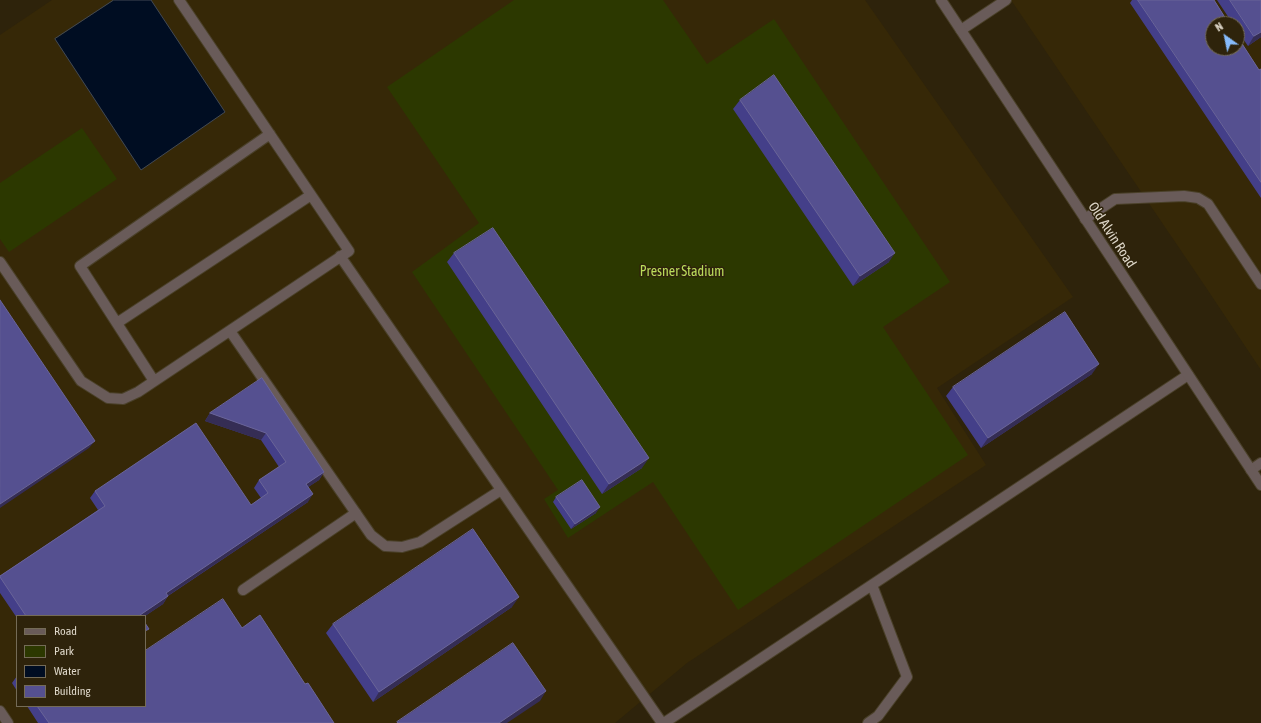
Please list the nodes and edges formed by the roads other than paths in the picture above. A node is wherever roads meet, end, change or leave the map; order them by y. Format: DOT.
graph roads {
  1 [pos="179,0"];
  2 [pos="941,0"];
  3 [pos="1006,0"];
  4 [pos="961,30"];
  5 [pos="270,134"];
  6 [pos="311,195"];
  7 [pos="1085,219"];
  8 [pos="340,256"];
  9 [pos="0,262"];
  10 [pos="1261,284"];
  11 [pos="117,323"];
  12 [pos="230,330"];
  13 [pos="1188,375"];
  14 [pos="154,381"];
  15 [pos="1261,463"];
  16 [pos="1250,470"];
  17 [pos="1261,485"];
  18 [pos="501,490"];
  19 [pos="356,513"];
  20 [pos="872,585"];
  21 [pos="243,590"];
  22 [pos="0,711"];
  23 [pos="8,723"];
  24 [pos="663,723"];
  25 [pos="868,723"];
  1 -- 5 [label="street"];
  2 -- 4 [label="street, Old Alvin Road"];
  3 -- 4 [label="street"];
  4 -- 7 [label="street, Old Alvin Road"];
  5 -- 6 [label="street"];
  5 -- 11 [label="street"];
  6 -- 8 [label="street"];
  6 -- 11 [label="street"];
  7 -- 10 [label="street"];
  7 -- 13 [label="street, Old Alvin Road"];
  8 -- 12 [label="street"];
  8 -- 18 [label="street"];
  9 -- 14 [label="street"];
  11 -- 14 [label="street"];
  12 -- 14 [label="street"];
  12 -- 19 [label="street"];
  13 -- 16 [label="street, Old Alvin Road"];
  13 -- 20 [label="street"];
  15 -- 16 [label="street"];
  16 -- 17 [label="street, Old Alvin Road"];
  18 -- 19 [label="street"];
  18 -- 24 [label="street"];
  19 -- 21 [label="street"];
  20 -- 24 [label="street"];
  20 -- 25 [label="street"];
  22 -- 23 [label="street"];
}
